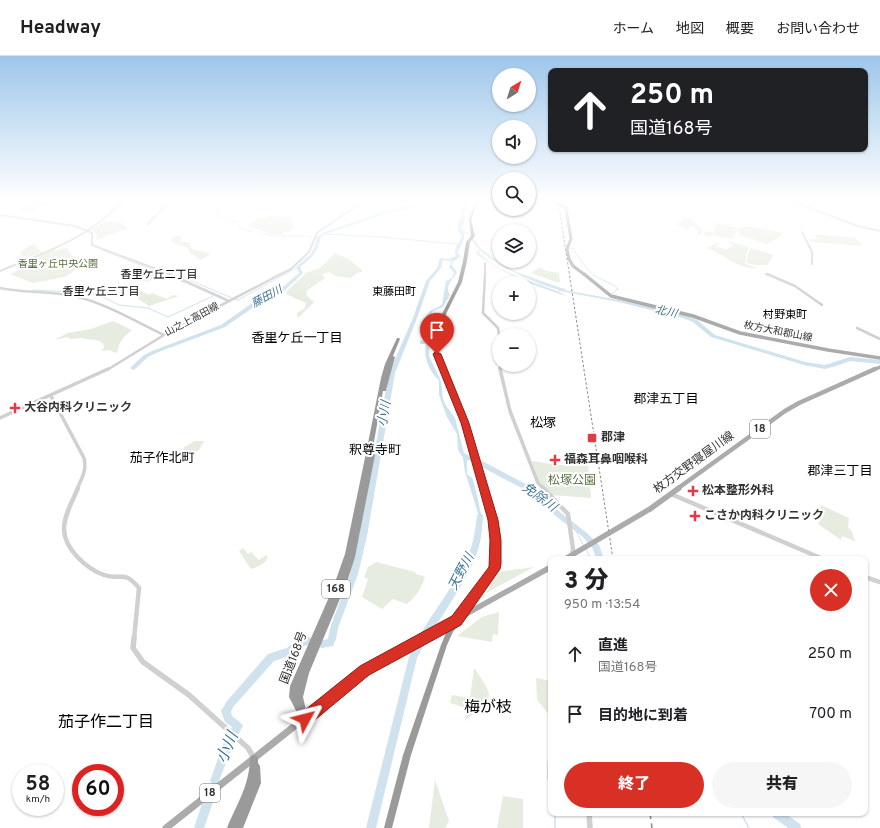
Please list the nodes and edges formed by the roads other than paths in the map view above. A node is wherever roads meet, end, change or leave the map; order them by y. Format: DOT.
graph roads {
  1 [pos="78,236"];
  2 [pos="92,236"];
  3 [pos="316,236"];
  4 [pos="473,236"];
  5 [pos="571,236"];
  6 [pos="804,236"];
  7 [pos="485,263"];
  8 [pos="812,264"];
  9 [pos="0,272"];
  10 [pos="766,274"];
  11 [pos="0,288"];
  12 [pos="229,301"];
  13 [pos="822,305"];
  14 [pos="498,328"];
  15 [pos="857,328"];
  16 [pos="164,335"];
  17 [pos="399,339"];
  18 [pos="880,339"];
  19 [pos="880,358"];
  20 [pos="880,367"];
  21 [pos="500,372"];
  22 [pos="51,396"];
  23 [pos="0,418"];
  24 [pos="671,494"];
  25 [pos="570,556"];
  26 [pos="572,556"];
  27 [pos="816,556"];
  28 [pos="548,569"];
  29 [pos="868,578"];
  30 [pos="880,582"];
  31 [pos="457,620"];
  32 [pos="305,719"];
  33 [pos="254,759"];
  34 [pos="589,816"];
  35 [pos="166,828"];
  36 [pos="231,828"];
  37 [pos="239,828"];
  38 [pos="388,828"];
  39 [pos="590,828"];
  1 -- 9 [label="street"];
  2 -- 12 [label="street"];
  3 -- 12 [label="street, 山之上高田線"];
  4 -- 31 [label="highway"];
  5 -- 19 [label="main road, 枚方大和郡山線"];
  6 -- 8 [label="street"];
  7 -- 14 [label="street"];
  10 -- 13 [label="street"];
  11 -- 16 [label="street"];
  12 -- 16 [label="street, 山之上高田線"];
  15 -- 18 [label="street"];
  16 -- 22 [label="street, 山之上高田線"];
  17 -- 32 [label="highway, 国道168号 / 168"];
  20 -- 24 [label="main road, 枚方交野寝屋川線 / 18"];
  21 -- 26 [label="street"];
  22 -- 23 [label="street, 山之上高田線"];
  22 -- 33 [label="street"];
  24 -- 25 [label="main road, 枚方交野寝屋川線 / 18, bridge"];
  24 -- 27 [label="street"];
  28 -- 31 [label="main road, 18"];
  29 -- 30 [label="street"];
  31 -- 32 [label="main road, 18"];
  31 -- 38 [label="highway"];
  32 -- 33 [label="main road, 18"];
  33 -- 35 [label="main road, 18"];
  33 -- 36 [label="highway"];
  33 -- 37 [label="highway"];
  34 -- 39 [label="street"];
}
